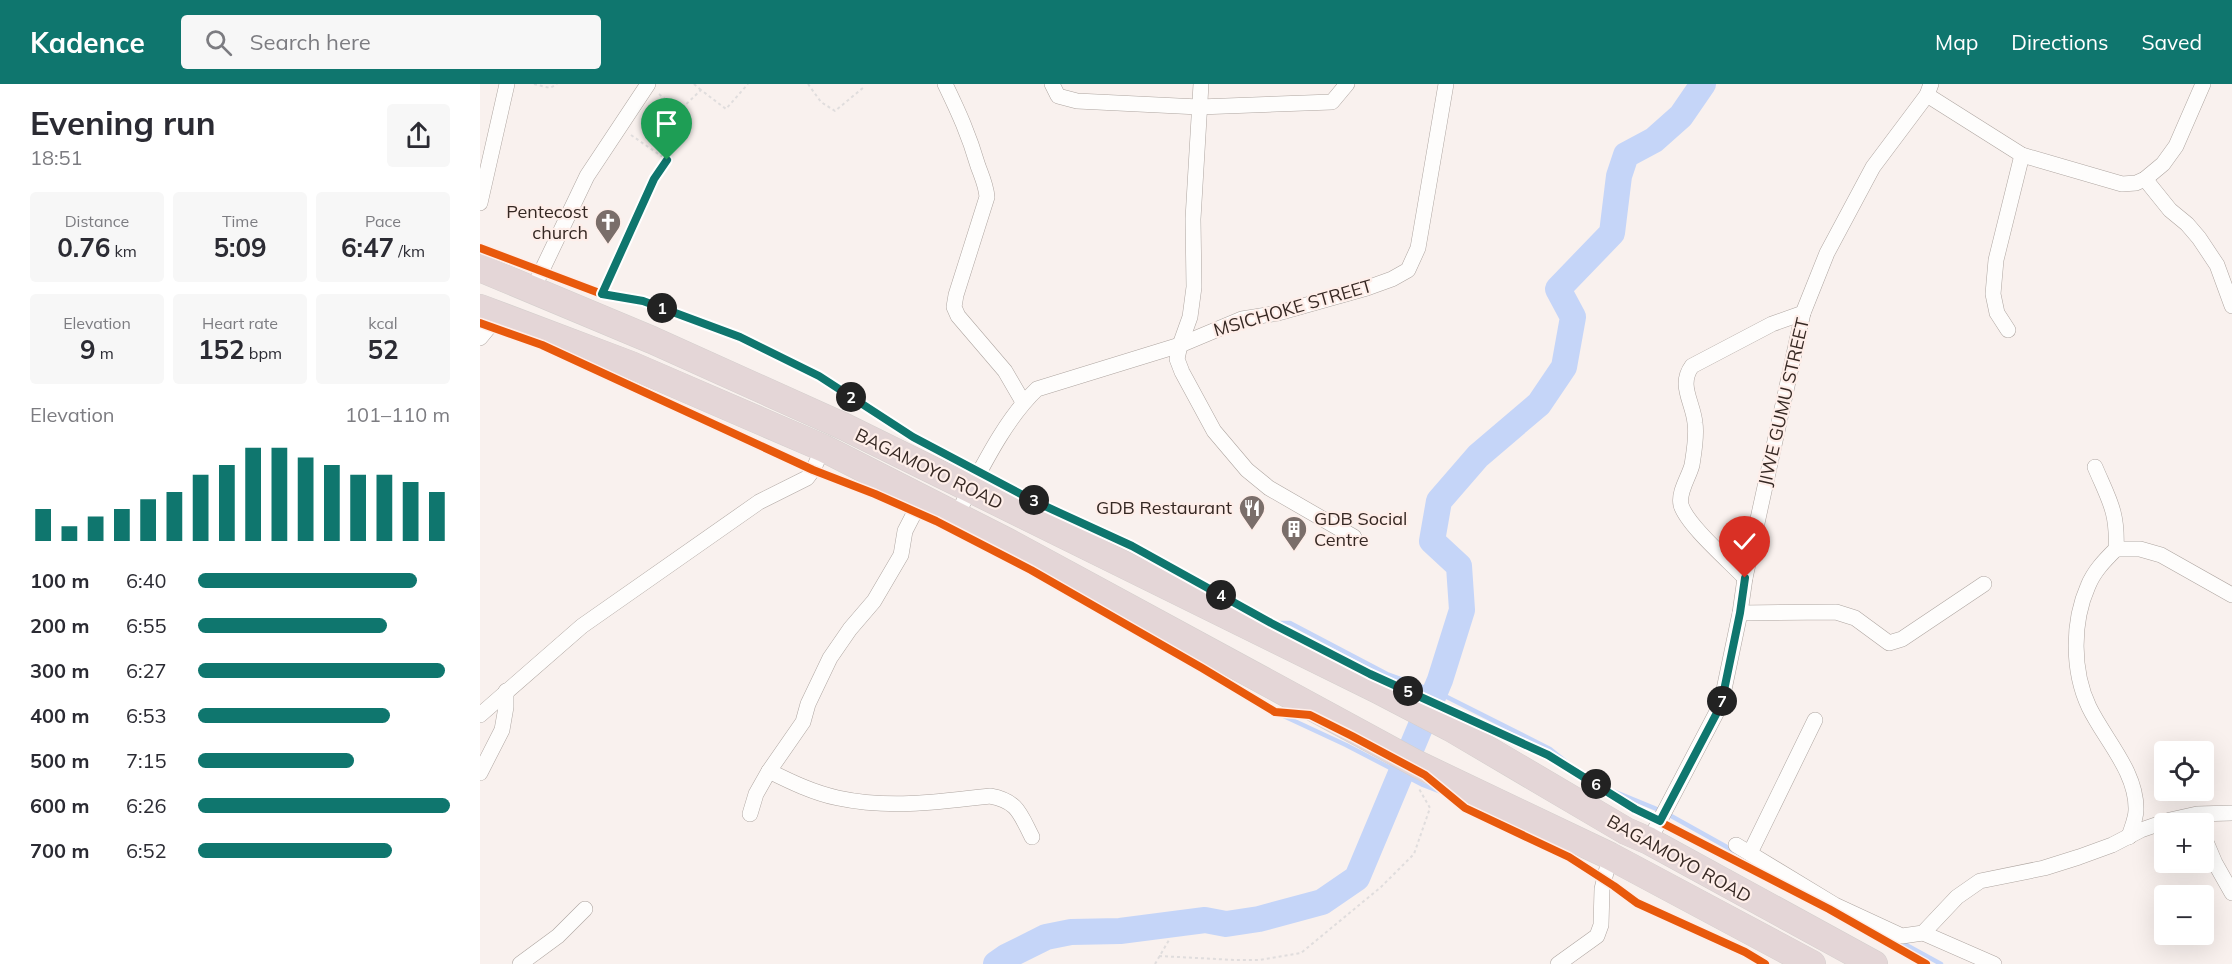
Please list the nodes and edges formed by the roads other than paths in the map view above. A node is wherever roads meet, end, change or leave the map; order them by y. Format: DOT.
graph roads {
  1 [pos="507,84"];
  2 [pos="945,84"];
  3 [pos="1052,84"];
  4 [pos="1201,84"];
  5 [pos="1347,84"];
  6 [pos="1446,84"];
  7 [pos="2203,84"];
  8 [pos="647,85"];
  9 [pos="1929,89"];
  10 [pos="1200,107"];
  11 [pos="2022,155"];
  12 [pos="2145,179"];
  13 [pos="480,203"];
  14 [pos="480,268"];
  15 [pos="532,291"];
  16 [pos="2232,306"];
  17 [pos="490,311"];
  18 [pos="1803,313"];
  19 [pos="2008,330"];
  20 [pos="480,338"];
  21 [pos="1180,345"];
  22 [pos="1023,402"];
  23 [pos="823,448"];
  24 [pos="2095,467"];
  25 [pos="971,489"];
  26 [pos="922,498"];
  27 [pos="956,516"];
  28 [pos="1354,537"];
  29 [pos="2116,549"];
  30 [pos="1745,578"];
  31 [pos="1984,584"];
  32 [pos="2232,595"];
  33 [pos="1740,613"];
  34 [pos="506,691"];
  35 [pos="480,715"];
  36 [pos="1815,720"];
  37 [pos="769,771"];
  38 [pos="480,773"];
  39 [pos="2232,813"];
  40 [pos="750,814"];
  41 [pos="2214,816"];
  42 [pos="2154,826"];
  43 [pos="1032,837"];
  44 [pos="2128,837"];
  45 [pos="1649,841"];
  46 [pos="1736,845"];
  47 [pos="1750,853"];
  48 [pos="1610,856"];
  49 [pos="2214,861"];
  50 [pos="2232,893"];
  51 [pos="585,909"];
  52 [pos="1923,933"];
  53 [pos="520,964"];
  54 [pos="1558,964"];
  55 [pos="1812,964"];
  56 [pos="1874,964"];
  57 [pos="1994,964"];
  1 -- 13 [label="street"];
  2 -- 22 [label="street"];
  3 -- 10 [label="street"];
  4 -- 10 [label="street"];
  5 -- 10 [label="street"];
  6 -- 21 [label="street, MSICHOKE STREET"];
  7 -- 12 [label="street"];
  8 -- 15 [label="street"];
  9 -- 11 [label="street"];
  9 -- 18 [label="street, JIWE GUMU STREET"];
  10 -- 21 [label="street"];
  11 -- 12 [label="street"];
  11 -- 19 [label="street"];
  12 -- 16 [label="street"];
  14 -- 15 [label="highway, BAGAMOYO ROAD"];
  15 -- 25 [label="highway, BAGAMOYO ROAD"];
  17 -- 20 [label="street"];
  17 -- 23 [label="highway, BAGAMOYO ROAD"];
  18 -- 30 [label="street, JIWE GUMU STREET"];
  18 -- 30 [label="street"];
  21 -- 22 [label="street, MSICHOKE STREET"];
  21 -- 28 [label="street"];
  22 -- 25 [label="street, MSICHOKE STREET"];
  23 -- 26 [label="highway, BAGAMOYO ROAD"];
  23 -- 34 [label="street"];
  24 -- 29 [label="street"];
  25 -- 27 [label="street, MSICHOKE STREET"];
  25 -- 45 [label="highway, BAGAMOYO ROAD"];
  26 -- 27 [label="highway, BAGAMOYO ROAD"];
  26 -- 37 [label="street"];
  27 -- 48 [label="highway, BAGAMOYO ROAD"];
  29 -- 32 [label="street"];
  29 -- 44 [label="street"];
  30 -- 33 [label="street, JIWE GUMU STREET"];
  31 -- 33 [label="street"];
  33 -- 45 [label="street, JIWE GUMU STREET"];
  34 -- 35 [label="street"];
  34 -- 38 [label="street"];
  36 -- 47 [label="street"];
  37 -- 40 [label="street"];
  37 -- 43 [label="street"];
  39 -- 41 [label="street"];
  42 -- 44 [label="street"];
  44 -- 52 [label="street"];
  45 -- 56 [label="highway, BAGAMOYO ROAD"];
  46 -- 47 [label="street"];
  47 -- 52 [label="street"];
  48 -- 54 [label="street"];
  48 -- 55 [label="highway, BAGAMOYO ROAD"];
  49 -- 50 [label="street"];
  51 -- 53 [label="street"];
  52 -- 57 [label="street"];
}
